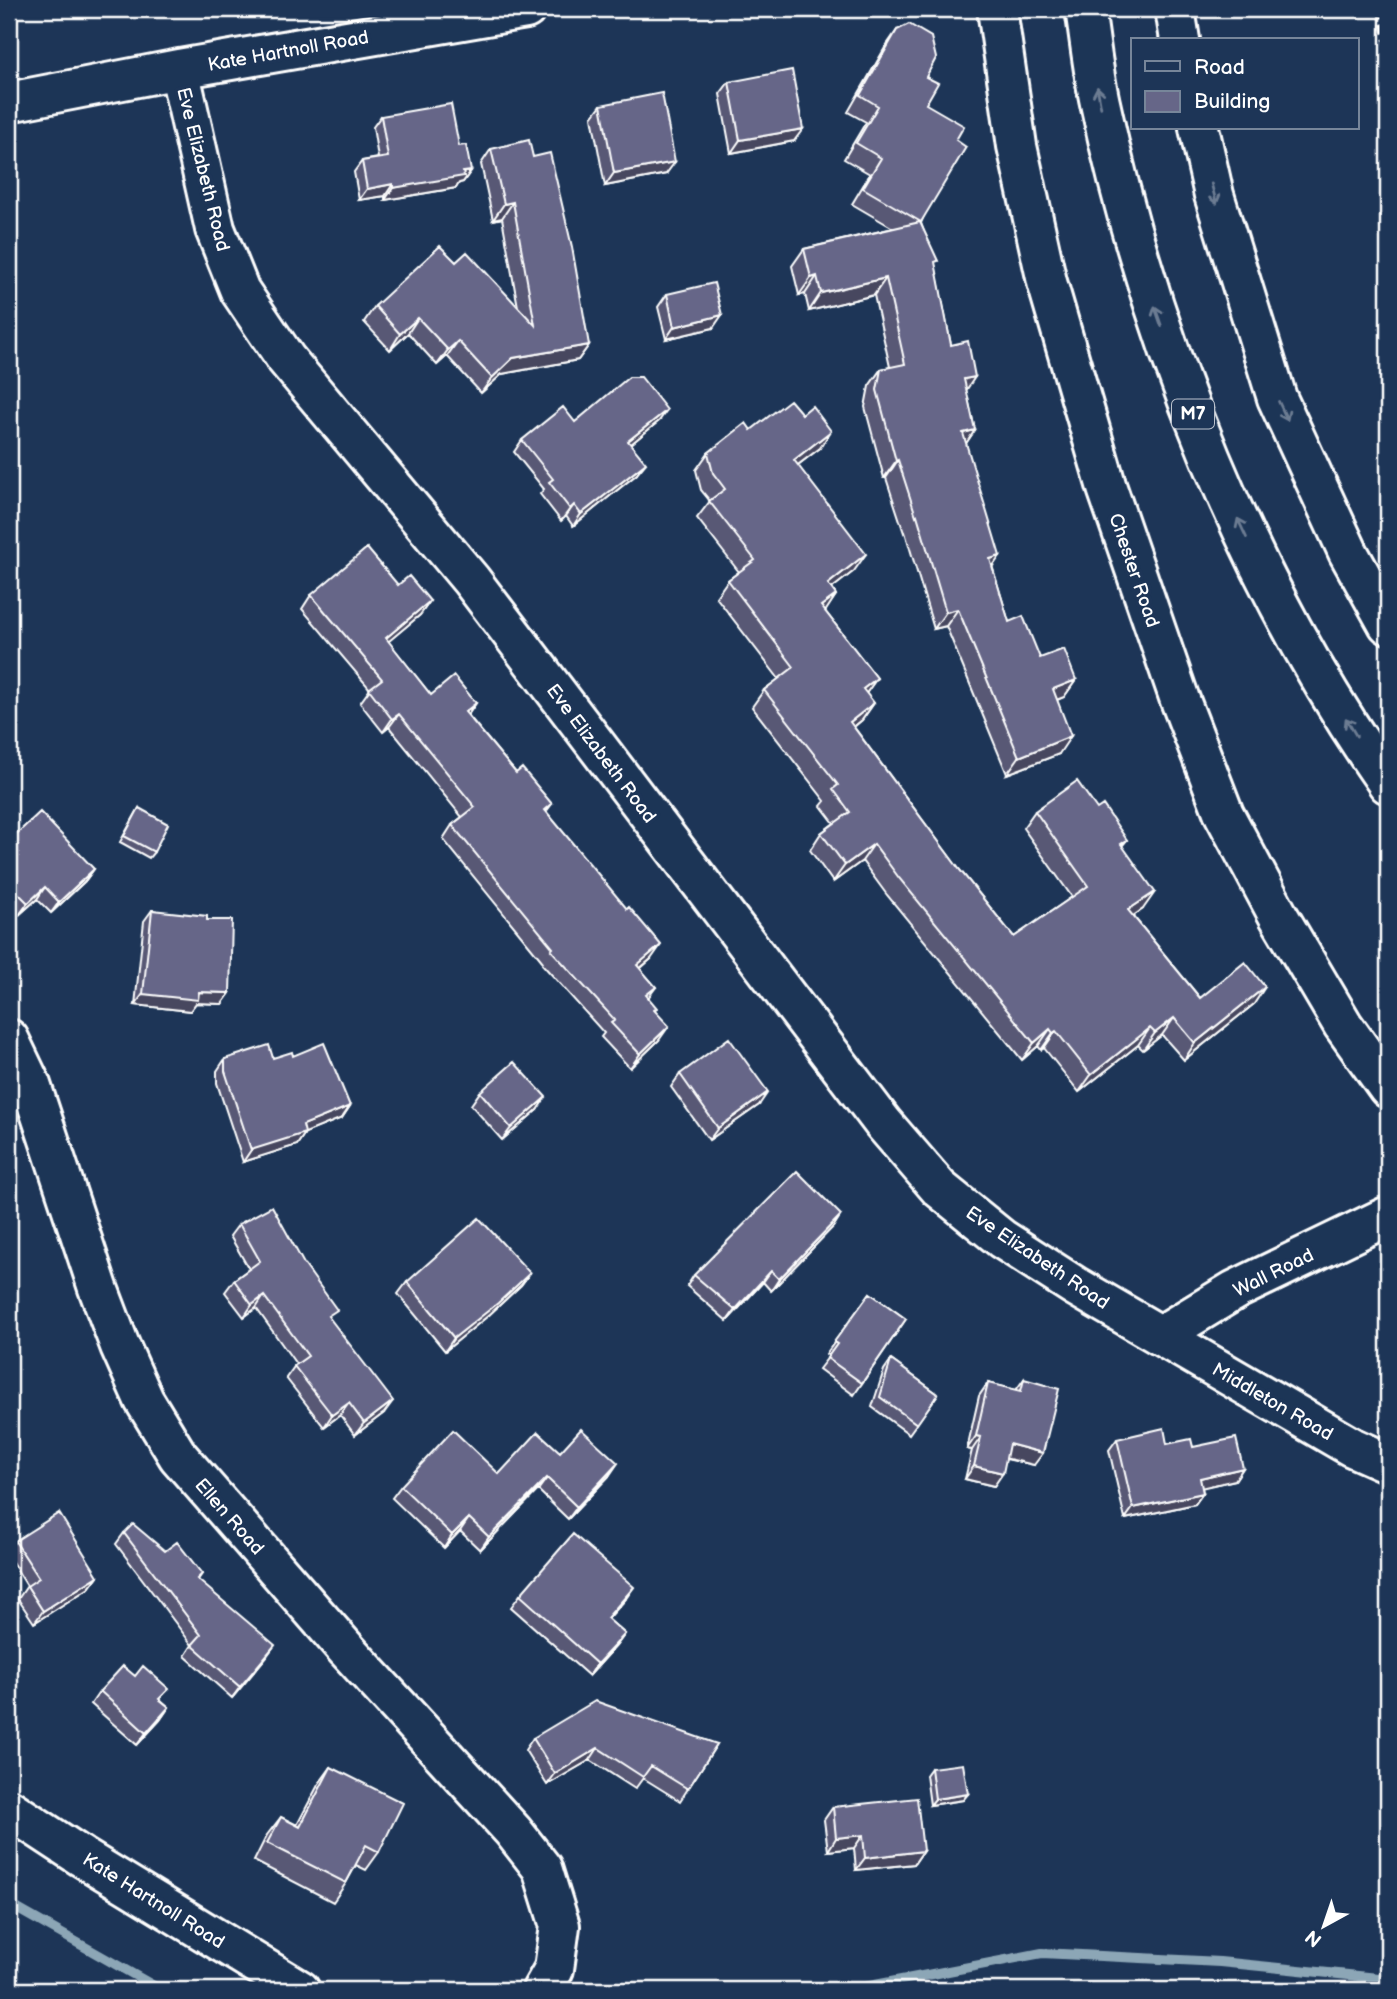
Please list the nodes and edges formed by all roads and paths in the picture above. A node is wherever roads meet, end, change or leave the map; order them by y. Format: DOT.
graph roads {
  1 [pos="526,9"];
  2 [pos="996,9"];
  3 [pos="1085,9"];
  4 [pos="1175,9"];
  5 [pos="1181,38"];
  6 [pos="179,69"];
  7 [pos="9,102"];
  8 [pos="1199,130"];
  9 [pos="1388,624"];
  10 [pos="1388,784"];
  11 [pos="9,1039"];
  12 [pos="1388,1088"];
  13 [pos="1388,1216"];
  14 [pos="1161,1335"];
  15 [pos="1388,1463"];
  16 [pos="9,1809"];
  17 [pos="300,1990"];
  18 [pos="542,1990"];
  1 -- 6 [label="main road, Kate Hartnoll Road"];
  2 -- 12 [label="main road, Chester Road"];
  10 -- 3 [label="main road, M7, one-way"];
  4 -- 5 [label="main road"];
  6 -- 7 [label="main road, Kate Hartnoll Road"];
  6 -- 14 [label="main road, Eve Elizabeth Road"];
  8 -- 9 [label="main road, one-way"];
  11 -- 18 [label="main road, Ellen Road"];
  13 -- 14 [label="main road, Wall Road"];
  14 -- 15 [label="main road, Middleton Road"];
  16 -- 17 [label="main road, Kate Hartnoll Road"];
}
